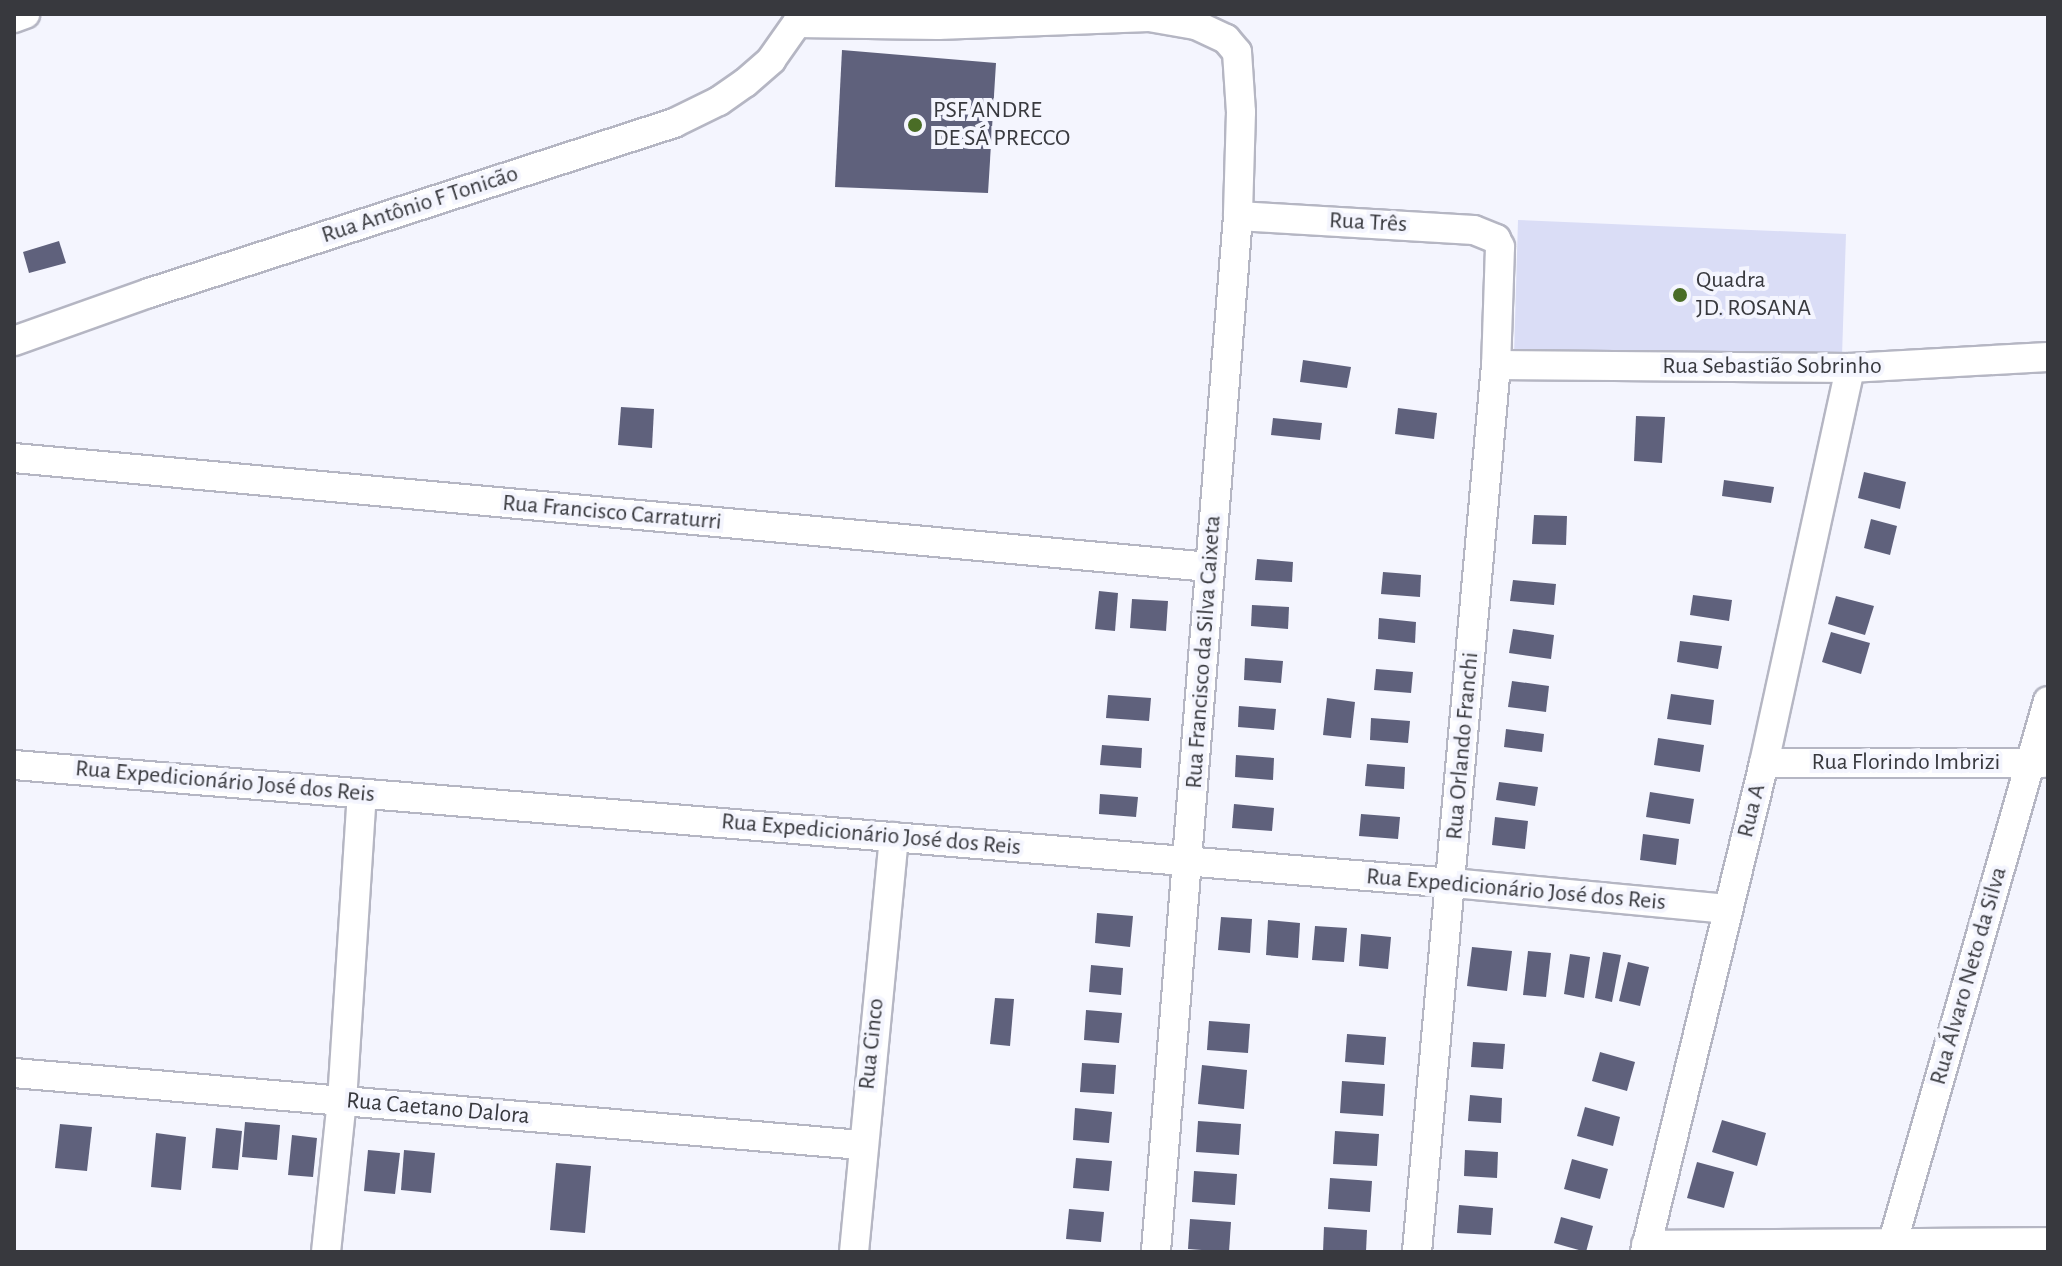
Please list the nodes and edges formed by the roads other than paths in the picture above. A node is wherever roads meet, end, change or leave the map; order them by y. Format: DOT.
graph roads {
  1 [pos="25,14"];
  2 [pos="14,18"];
  3 [pos="794,19"];
  4 [pos="1238,216"];
  5 [pos="1496,239"];
  6 [pos="14,341"];
  7 [pos="2048,357"];
  8 [pos="1496,365"];
  9 [pos="1850,368"];
  10 [pos="14,458"];
  11 [pos="1210,567"];
  12 [pos="2048,701"];
  13 [pos="1764,763"];
  14 [pos="2038,763"];
  15 [pos="14,765"];
  16 [pos="362,794"];
  17 [pos="894,837"];
  18 [pos="1189,863"];
  19 [pos="1452,883"];
  20 [pos="1727,909"];
  21 [pos="14,1073"];
  22 [pos="342,1101"];
  23 [pos="861,1145"];
  24 [pos="2048,1242"];
  25 [pos="1646,1248"];
  26 [pos="1891,1249"];
  27 [pos="326,1252"];
  28 [pos="854,1252"];
  29 [pos="1156,1252"];
  30 [pos="1417,1252"];
  1 -- 2 [label="street"];
  3 -- 4 [label="street, Rua Francisco da Silva Caixeta"];
  3 -- 6 [label="street, Rua Antônio F Tonicão"];
  4 -- 5 [label="street, Rua Três"];
  4 -- 11 [label="street, Rua Francisco da Silva Caixeta"];
  5 -- 8 [label="street, Rua Orlando Franchi"];
  7 -- 9 [label="street, Rua Sebastião Sobrinho"];
  8 -- 9 [label="street, Rua Sebastião Sobrinho"];
  8 -- 19 [label="street, Rua Orlando Franchi"];
  9 -- 13 [label="street, Rua A"];
  10 -- 11 [label="street, Rua Francisco Carraturri"];
  11 -- 18 [label="street, Rua Francisco da Silva Caixeta"];
  12 -- 14 [label="street, Rua Álvaro Neto da Silva"];
  13 -- 14 [label="street, Rua Florindo Imbrizi"];
  13 -- 20 [label="street, Rua A"];
  14 -- 26 [label="street, Rua Álvaro Neto da Silva"];
  15 -- 16 [label="street, Rua Expedicionário José dos Reis"];
  16 -- 17 [label="street, Rua Expedicionário José dos Reis"];
  16 -- 22 [label="street"];
  17 -- 18 [label="street, Rua Expedicionário José dos Reis"];
  17 -- 23 [label="street, Rua Cinco"];
  18 -- 19 [label="street, Rua Expedicionário José dos Reis"];
  18 -- 29 [label="street, Rua Francisco da Silva Caixeta"];
  19 -- 20 [label="street, Rua Expedicionário José dos Reis"];
  19 -- 30 [label="street, Rua Orlando Franchi"];
  20 -- 25 [label="street, Rua A"];
  21 -- 22 [label="street, Rua Caetano Dalora"];
  22 -- 23 [label="street, Rua Caetano Dalora"];
  22 -- 27 [label="street"];
  23 -- 28 [label="street, Rua Cinco"];
  24 -- 26 [label="street"];
  25 -- 26 [label="street"];
}
